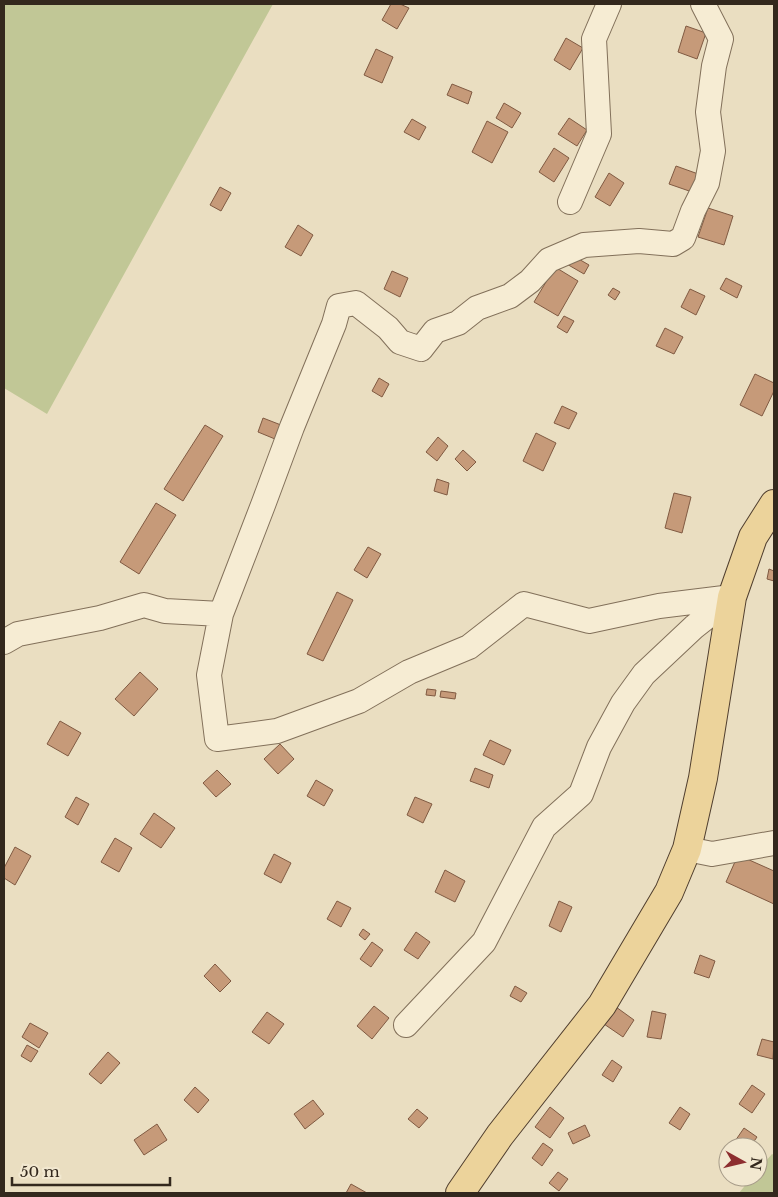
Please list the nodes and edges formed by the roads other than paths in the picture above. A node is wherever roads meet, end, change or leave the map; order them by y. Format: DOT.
graph roads {
  1 [pos="610,4"];
  2 [pos="703,4"];
  3 [pos="570,202"];
  4 [pos="774,504"];
  5 [pos="732,597"];
  6 [pos="221,614"];
  7 [pos="4,642"];
  8 [pos="773,845"];
  9 [pos="687,849"];
  10 [pos="406,1025"];
  11 [pos="460,1193"];
  1 -- 3 [label="street"];
  2 -- 6 [label="street"];
  4 -- 5 [label="main road"];
  5 -- 6 [label="street"];
  5 -- 9 [label="main road"];
  5 -- 10 [label="street"];
  6 -- 7 [label="street"];
  8 -- 9 [label="street"];
  9 -- 11 [label="main road"];
}
